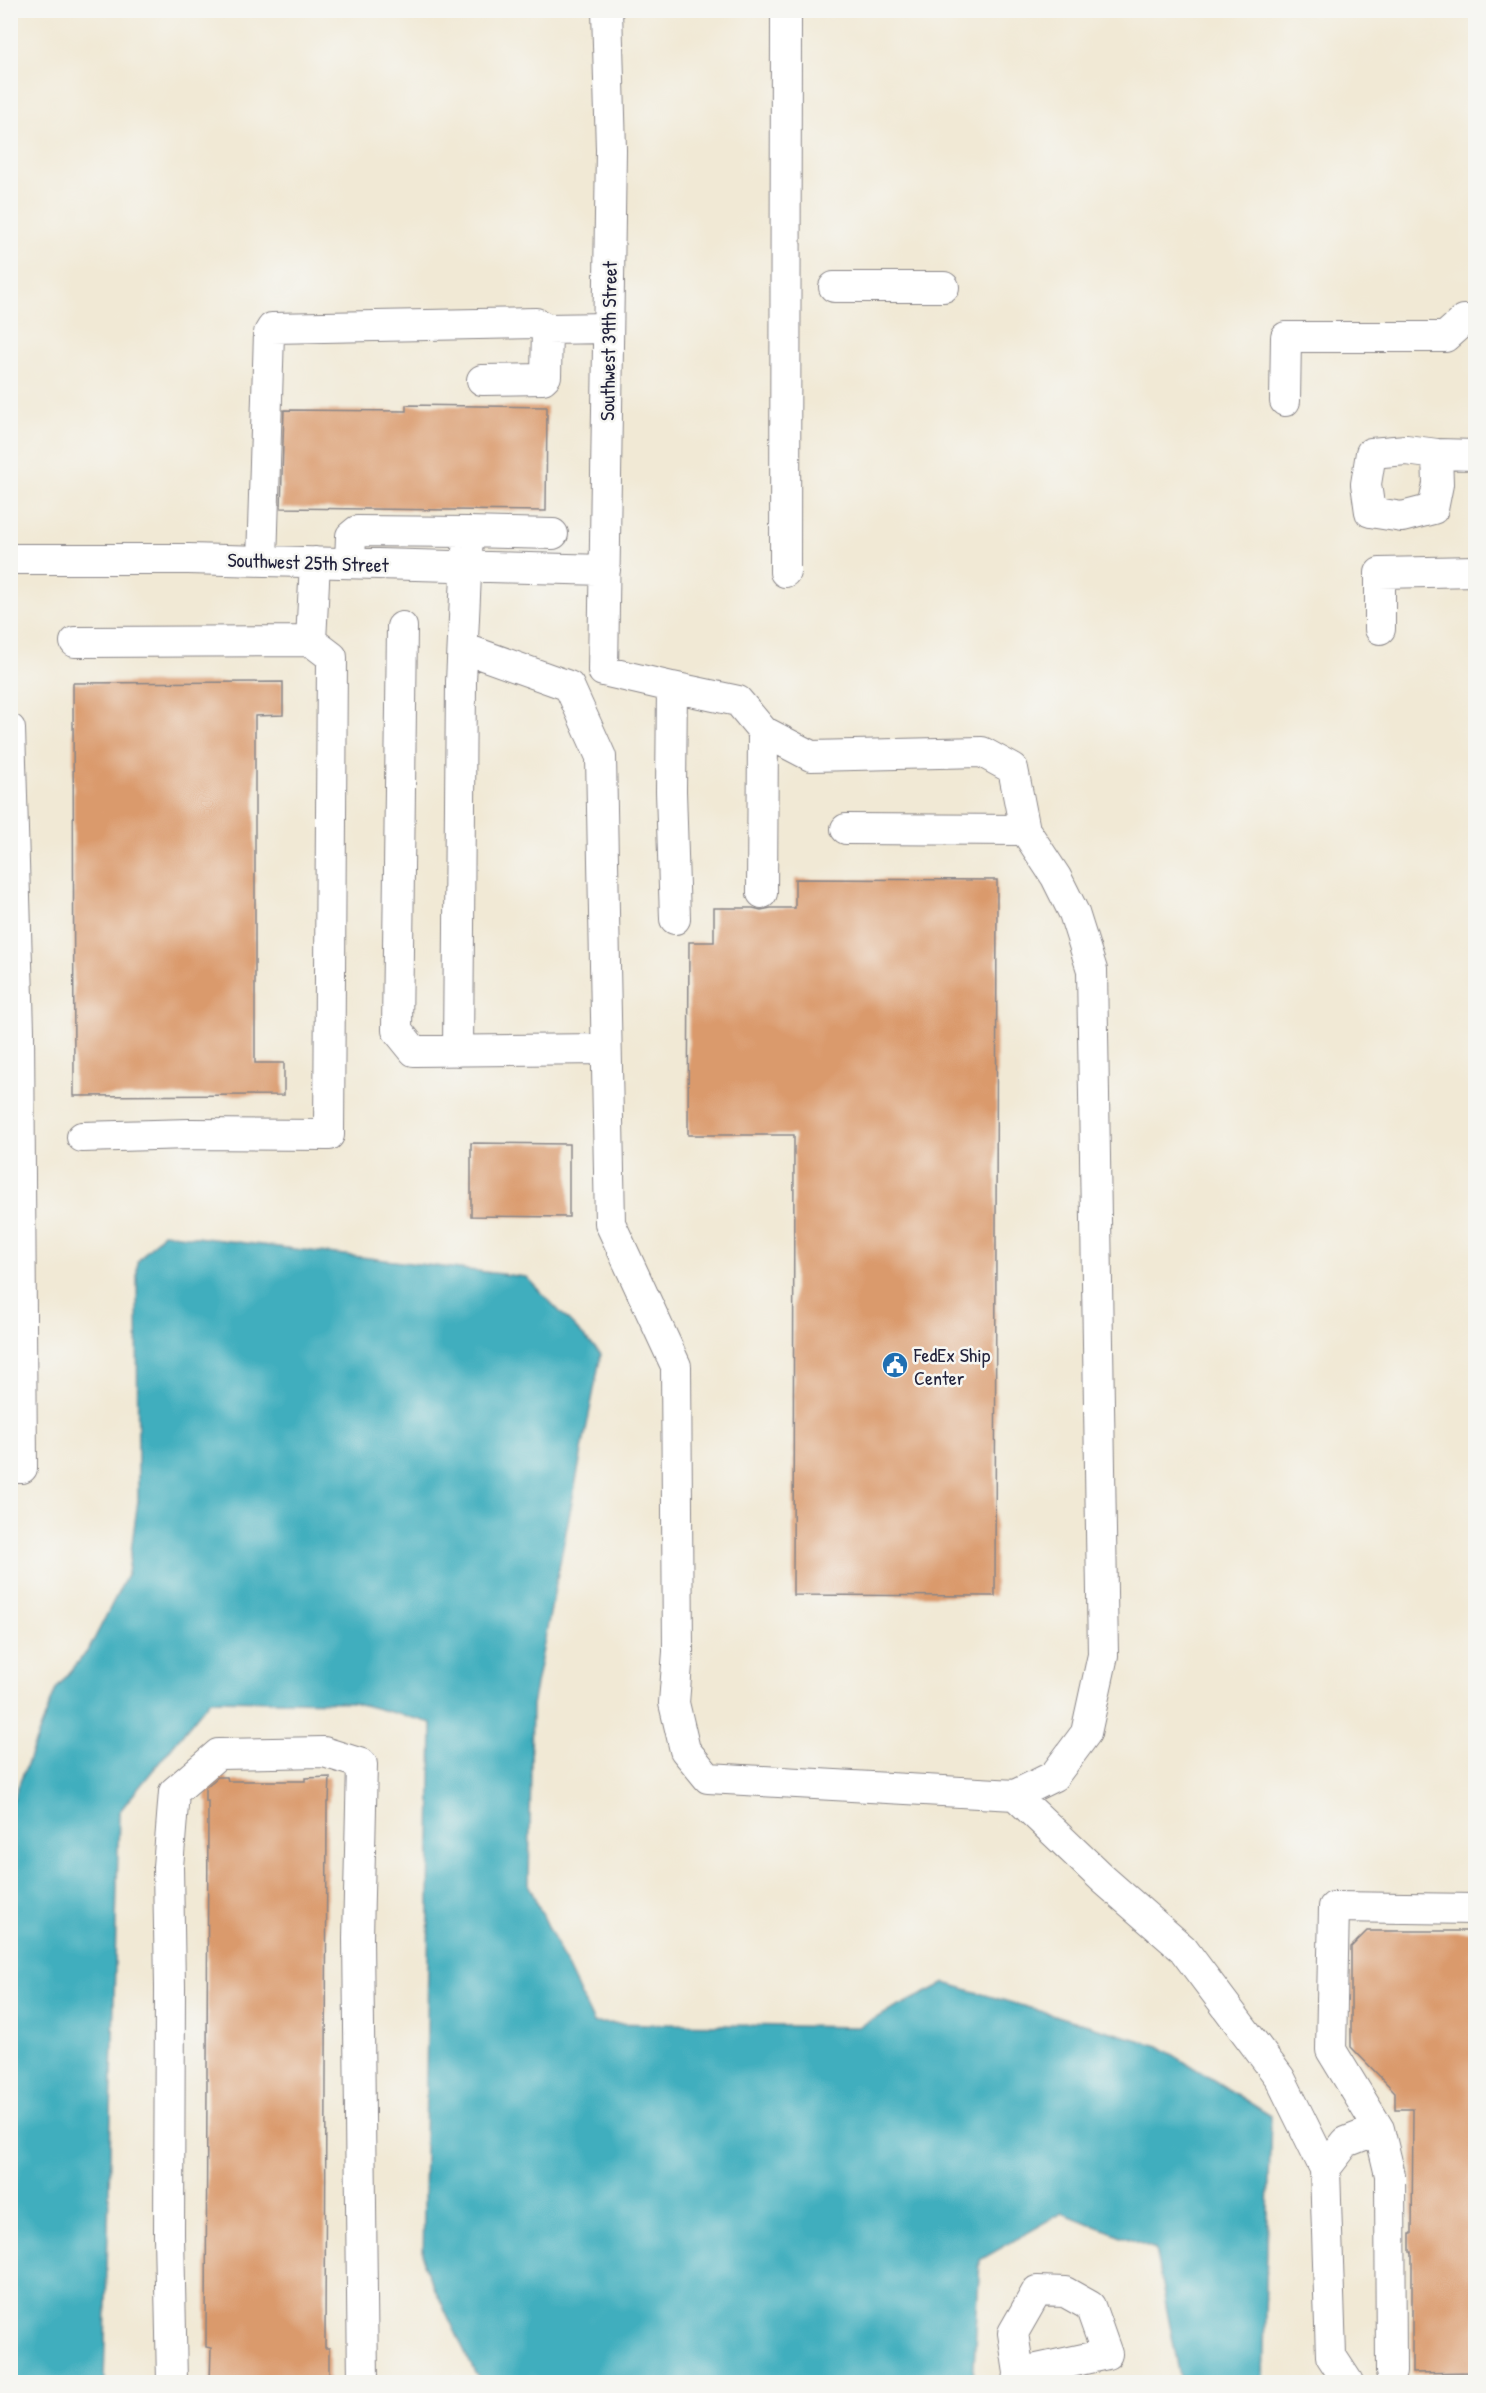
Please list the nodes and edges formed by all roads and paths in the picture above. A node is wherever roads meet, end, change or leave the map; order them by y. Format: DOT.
graph roads {
  1 [pos="607,10"];
  2 [pos="786,10"];
  3 [pos="834,287"];
  4 [pos="944,287"];
  5 [pos="1476,320"];
  6 [pos="608,328"];
  7 [pos="546,329"];
  8 [pos="482,380"];
  9 [pos="1285,402"];
  10 [pos="1437,454"];
  11 [pos="1476,455"];
  12 [pos="468,532"];
  13 [pos="553,534"];
  14 [pos="10,559"];
  15 [pos="262,561"];
  16 [pos="315,562"];
  17 [pos="350,563"];
  18 [pos="467,566"];
  19 [pos="605,570"];
  20 [pos="1476,571"];
  21 [pos="785,572"];
  22 [pos="402,627"];
  23 [pos="1380,629"];
  24 [pos="75,642"];
  25 [pos="311,642"];
  26 [pos="463,648"];
  27 [pos="672,687"];
  28 [pos="10,729"];
  29 [pos="763,731"];
  30 [pos="846,829"];
  31 [pos="1025,830"];
  32 [pos="762,893"];
  33 [pos="675,919"];
  34 [pos="606,1049"];
  35 [pos="459,1050"];
  36 [pos="82,1137"];
  37 [pos="10,1468"];
  38 [pos="1015,1795"];
  39 [pos="1476,1909"];
  40 [pos="1378,2129"];
  41 [pos="1325,2169"];
  42 [pos="1391,2372"];
  43 [pos="172,2382"];
  44 [pos="363,2382"];
  45 [pos="1348,2382"];
  1 -- 6 [label="street, Southwest 39th Street"];
  2 -- 21 [label="street"];
  3 -- 4 [label="street"];
  5 -- 9 [label="street"];
  6 -- 7 [label="street"];
  6 -- 19 [label="street, Southwest 39th Street"];
  7 -- 8 [label="street"];
  7 -- 15 [label="street"];
  10 -- 11 [label="street"];
  12 -- 13 [label="street"];
  12 -- 17 [label="street"];
  12 -- 18 [label="street"];
  14 -- 15 [label="street, Southwest 25th Street"];
  15 -- 16 [label="street, Southwest 25th Street"];
  16 -- 17 [label="street, Southwest 25th Street"];
  16 -- 25 [label="street"];
  17 -- 18 [label="street, Southwest 25th Street"];
  18 -- 19 [label="street, Southwest 25th Street"];
  18 -- 26 [label="street"];
  19 -- 27 [label="street, Southwest 39th Street"];
  20 -- 23 [label="street"];
  22 -- 35 [label="street"];
  24 -- 25 [label="street"];
  25 -- 36 [label="street"];
  26 -- 34 [label="street"];
  26 -- 35 [label="street"];
  27 -- 29 [label="street"];
  27 -- 33 [label="street"];
  28 -- 37 [label="street"];
  29 -- 31 [label="street"];
  29 -- 32 [label="street"];
  30 -- 31 [label="street"];
  31 -- 38 [label="street"];
  34 -- 35 [label="street"];
  34 -- 38 [label="street"];
  38 -- 41 [label="street"];
  39 -- 40 [label="street"];
  40 -- 41 [label="street"];
  40 -- 42 [label="street"];
  41 -- 45 [label="street"];
  43 -- 44 [label="street"];
}
